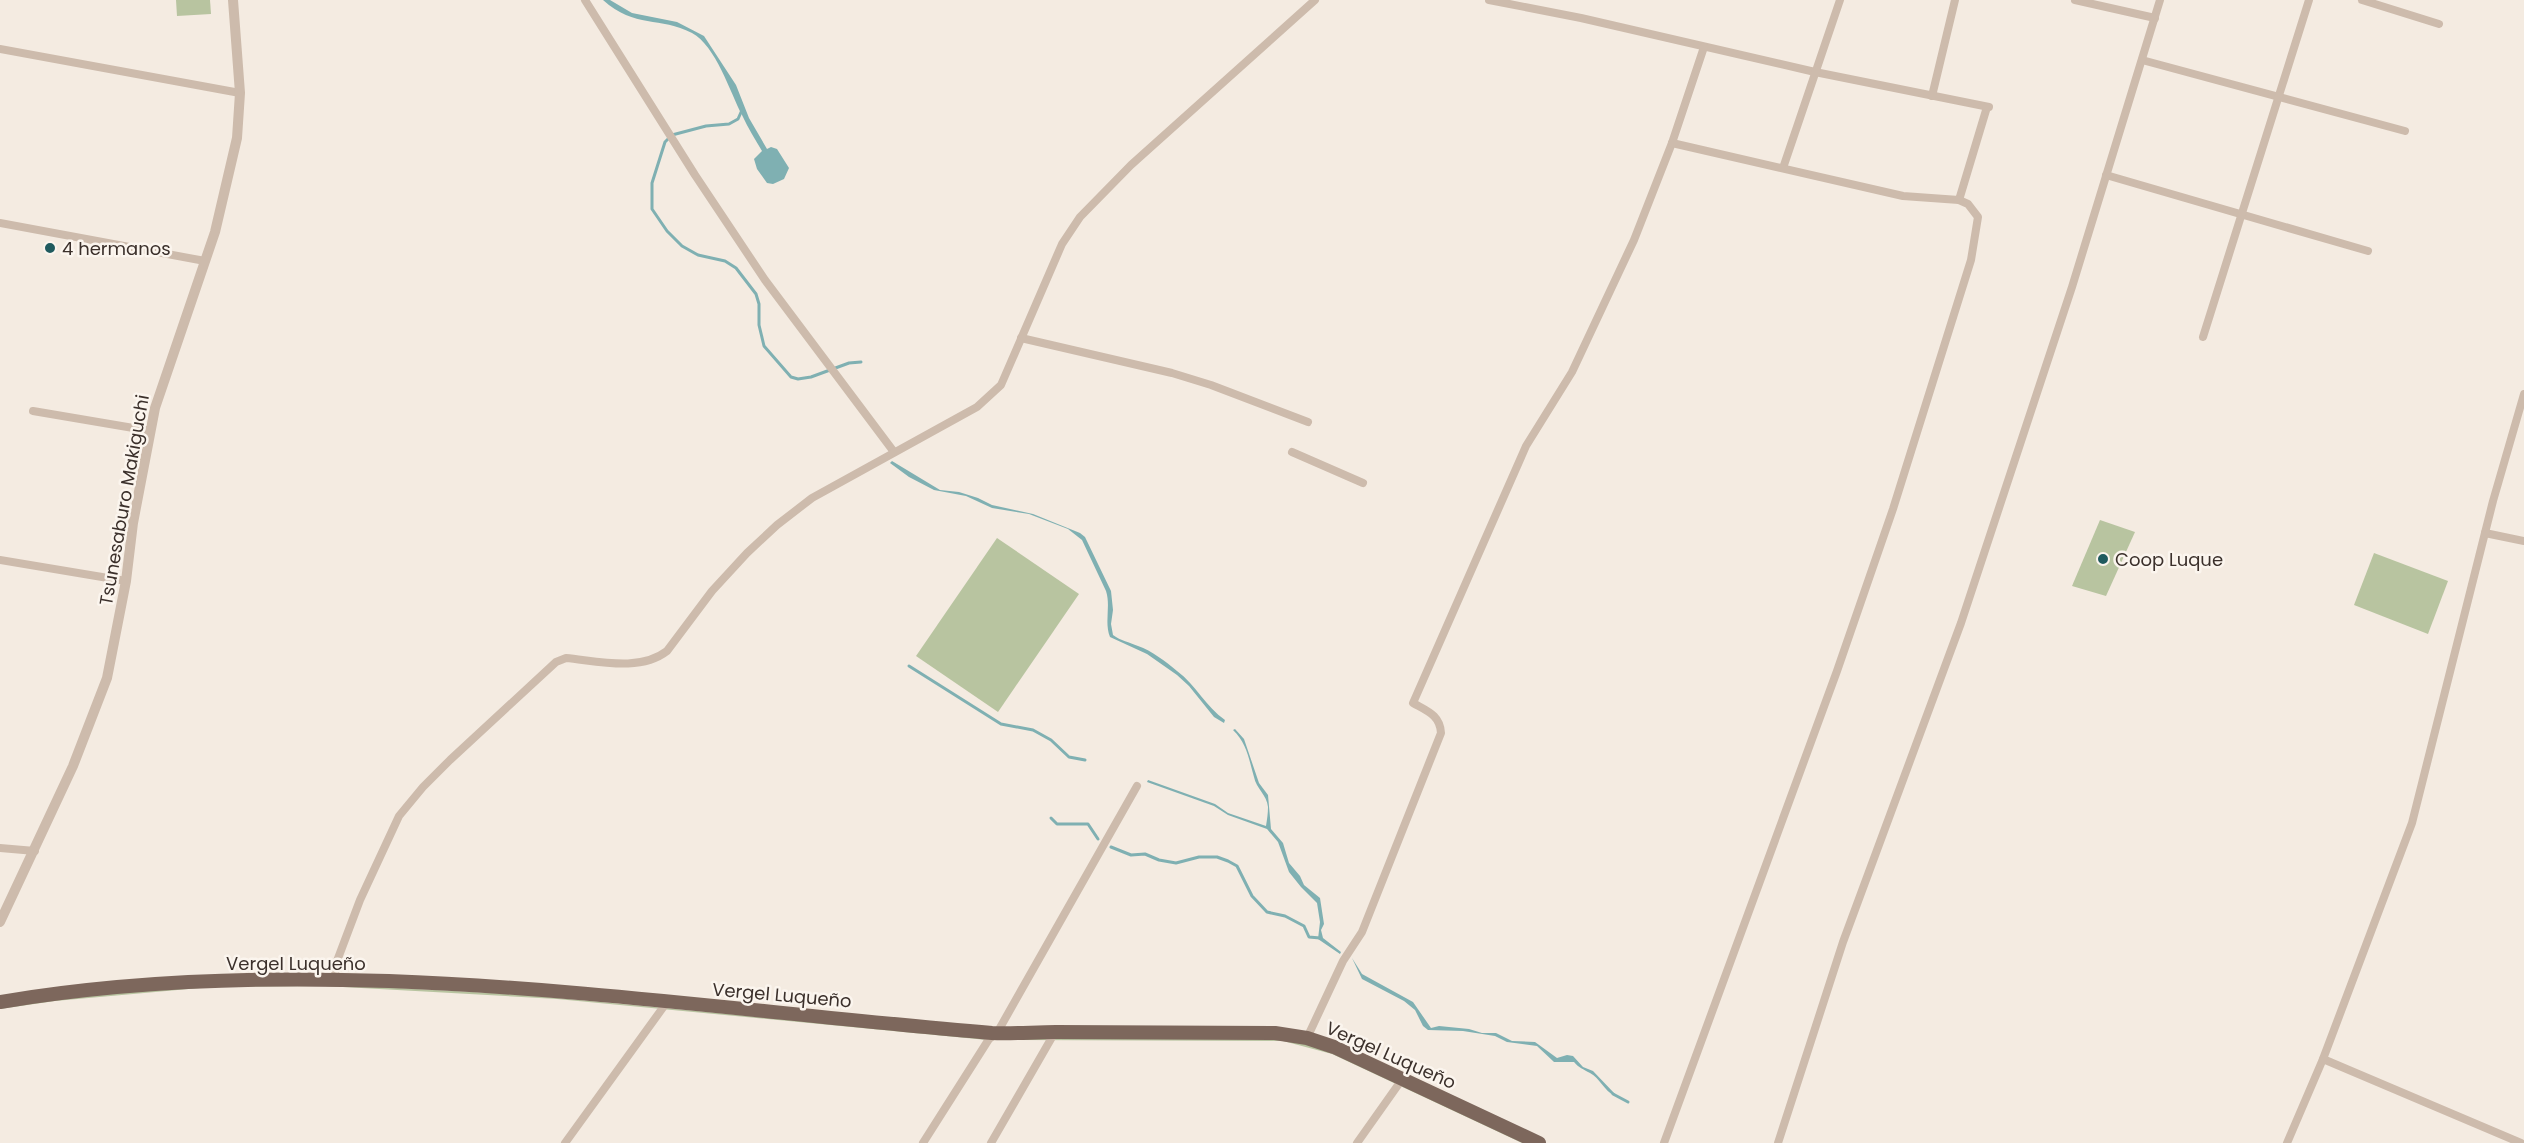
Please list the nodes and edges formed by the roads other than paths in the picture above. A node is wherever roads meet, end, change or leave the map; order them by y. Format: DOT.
graph roads {
  1 [pos="233,0"];
  2 [pos="585,0"];
  3 [pos="1315,0"];
  4 [pos="1490,0"];
  5 [pos="1840,0"];
  6 [pos="1955,0"];
  7 [pos="2075,0"];
  8 [pos="2160,0"];
  9 [pos="2309,0"];
  10 [pos="2362,0"];
  11 [pos="2155,18"];
  12 [pos="2439,24"];
  13 [pos="1704,47"];
  14 [pos="0,49"];
  15 [pos="2142,60"];
  16 [pos="1815,72"];
  17 [pos="240,93"];
  18 [pos="1932,96"];
  19 [pos="2279,97"];
  20 [pos="2405,131"];
  21 [pos="1672,143"];
  22 [pos="1783,168"];
  23 [pos="2106,175"];
  24 [pos="1959,200"];
  25 [pos="2242,214"];
  26 [pos="0,223"];
  27 [pos="2368,251"];
  28 [pos="206,261"];
  29 [pos="2203,337"];
  30 [pos="1021,338"];
  31 [pos="2524,394"];
  32 [pos="33,411"];
  33 [pos="1308,422"];
  34 [pos="151,431"];
  35 [pos="894,452"];
  36 [pos="1292,452"];
  37 [pos="1363,483"];
  38 [pos="2485,533"];
  39 [pos="2524,541"];
  40 [pos="0,560"];
  41 [pos="126,581"];
  42 [pos="1137,786"];
  43 [pos="0,848"];
  44 [pos="35,851"];
  45 [pos="0,922"];
  46 [pos="334,979"];
  47 [pos="0,1002"];
  48 [pos="667,1002"];
  49 [pos="1055,1032"];
  50 [pos="997,1033"];
  51 [pos="1307,1038"];
  52 [pos="2322,1059"];
  53 [pos="1403,1078"];
  54 [pos="565,1143"];
  55 [pos="923,1143"];
  56 [pos="991,1143"];
  57 [pos="1357,1143"];
  58 [pos="1539,1143"];
  59 [pos="1664,1143"];
  60 [pos="1778,1143"];
  61 [pos="2287,1143"];
  62 [pos="2521,1143"];
  1 -- 17 [label="street, Tsunesaburo Makiguchi"];
  2 -- 35 [label="street"];
  3 -- 30 [label="street"];
  4 -- 13 [label="street"];
  5 -- 16 [label="street"];
  6 -- 18 [label="street"];
  7 -- 11 [label="street"];
  8 -- 11 [label="street"];
  9 -- 19 [label="street"];
  10 -- 12 [label="street"];
  11 -- 15 [label="street"];
  13 -- 16 [label="street"];
  13 -- 21 [label="street"];
  14 -- 17 [label="street"];
  15 -- 19 [label="street"];
  15 -- 23 [label="street"];
  16 -- 18 [label="street"];
  16 -- 22 [label="street"];
  17 -- 28 [label="street, Tsunesaburo Makiguchi"];
  18 -- 24 [label="street"];
  19 -- 20 [label="street"];
  19 -- 25 [label="street"];
  21 -- 22 [label="street"];
  21 -- 51 [label="street"];
  22 -- 24 [label="street"];
  23 -- 25 [label="street"];
  23 -- 60 [label="street"];
  24 -- 59 [label="street"];
  25 -- 27 [label="street"];
  25 -- 29 [label="street"];
  26 -- 28 [label="street"];
  28 -- 34 [label="street, Tsunesaburo Makiguchi"];
  30 -- 33 [label="street"];
  30 -- 35 [label="street"];
  31 -- 38 [label="street"];
  32 -- 34 [label="street"];
  34 -- 41 [label="street, Tsunesaburo Makiguchi"];
  35 -- 46 [label="street"];
  36 -- 37 [label="street"];
  38 -- 39 [label="street"];
  38 -- 52 [label="street"];
  40 -- 41 [label="street"];
  41 -- 44 [label="street, Tsunesaburo Makiguchi"];
  42 -- 50 [label="street"];
  43 -- 44 [label="street"];
  44 -- 45 [label="street, Tsunesaburo Makiguchi"];
  46 -- 47 [label="main road, Vergel Luqueño"];
  46 -- 48 [label="main road, Vergel Luqueño"];
  48 -- 50 [label="main road, Vergel Luqueño"];
  48 -- 54 [label="street"];
  49 -- 50 [label="main road, Vergel Luqueño"];
  49 -- 51 [label="main road, Vergel Luqueño"];
  49 -- 56 [label="street"];
  50 -- 55 [label="street"];
  51 -- 53 [label="main road, Vergel Luqueño"];
  52 -- 61 [label="street"];
  52 -- 62 [label="street"];
  53 -- 57 [label="street"];
  53 -- 58 [label="main road, Vergel Luqueño"];
}
